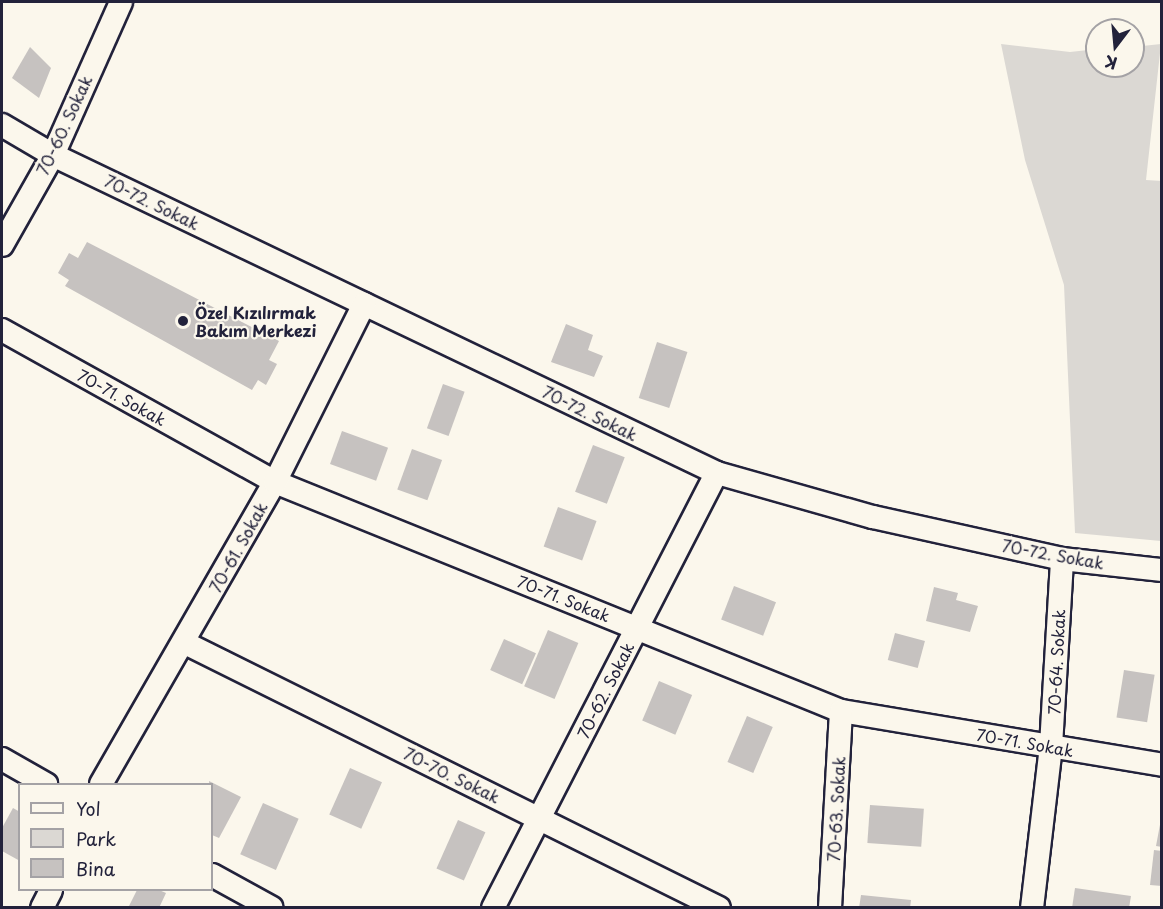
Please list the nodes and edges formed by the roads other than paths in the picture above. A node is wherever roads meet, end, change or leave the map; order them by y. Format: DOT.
graph roads {
  1 [pos="121,2"];
  2 [pos="2,125"];
  3 [pos="53,155"];
  4 [pos="2,245"];
  5 [pos="364,304"];
  6 [pos="2,330"];
  7 [pos="717,473"];
  8 [pos="275,482"];
  9 [pos="1062,559"];
  10 [pos="1161,570"];
  11 [pos="638,628"];
  12 [pos="184,643"];
  13 [pos="841,711"];
  14 [pos="1051,746"];
  15 [pos="2,759"];
  16 [pos="1161,765"];
  17 [pos="44,783"];
  18 [pos="102,783"];
  19 [pos="539,818"];
  20 [pos="213,875"];
  21 [pos="50,891"];
  22 [pos="42,908"];
  23 [pos="272,908"];
  24 [pos="493,908"];
  25 [pos="719,908"];
  26 [pos="830,908"];
  27 [pos="1032,908"];
  1 -- 3 [label="street, 70-60. Sokak"];
  2 -- 3 [label="street, 70-72. Sokak"];
  3 -- 4 [label="street, 70-60. Sokak"];
  3 -- 5 [label="street, 70-72. Sokak"];
  5 -- 7 [label="street, 70-72. Sokak"];
  5 -- 8 [label="street, 70-61. Sokak"];
  6 -- 8 [label="street, 70-71. Sokak"];
  7 -- 9 [label="street, 70-72. Sokak"];
  7 -- 11 [label="street, 70-62. Sokak"];
  8 -- 11 [label="street, 70-71. Sokak"];
  8 -- 12 [label="street, 70-61. Sokak"];
  9 -- 10 [label="street, 70-72. Sokak"];
  9 -- 14 [label="street, 70-64. Sokak"];
  11 -- 13 [label="street, 70-71. Sokak"];
  11 -- 19 [label="street, 70-62. Sokak"];
  12 -- 18 [label="street, 70-61. Sokak"];
  12 -- 19 [label="street, 70-70. Sokak"];
  13 -- 14 [label="street, 70-71. Sokak"];
  13 -- 26 [label="street, 70-63. Sokak"];
  14 -- 16 [label="street, 70-71. Sokak"];
  14 -- 27 [label="street, 70-64. Sokak"];
  15 -- 17 [label="street"];
  19 -- 24 [label="street, 70-62. Sokak"];
  19 -- 25 [label="street, 70-70. Sokak"];
  20 -- 23 [label="street"];
  21 -- 22 [label="street"];
}
